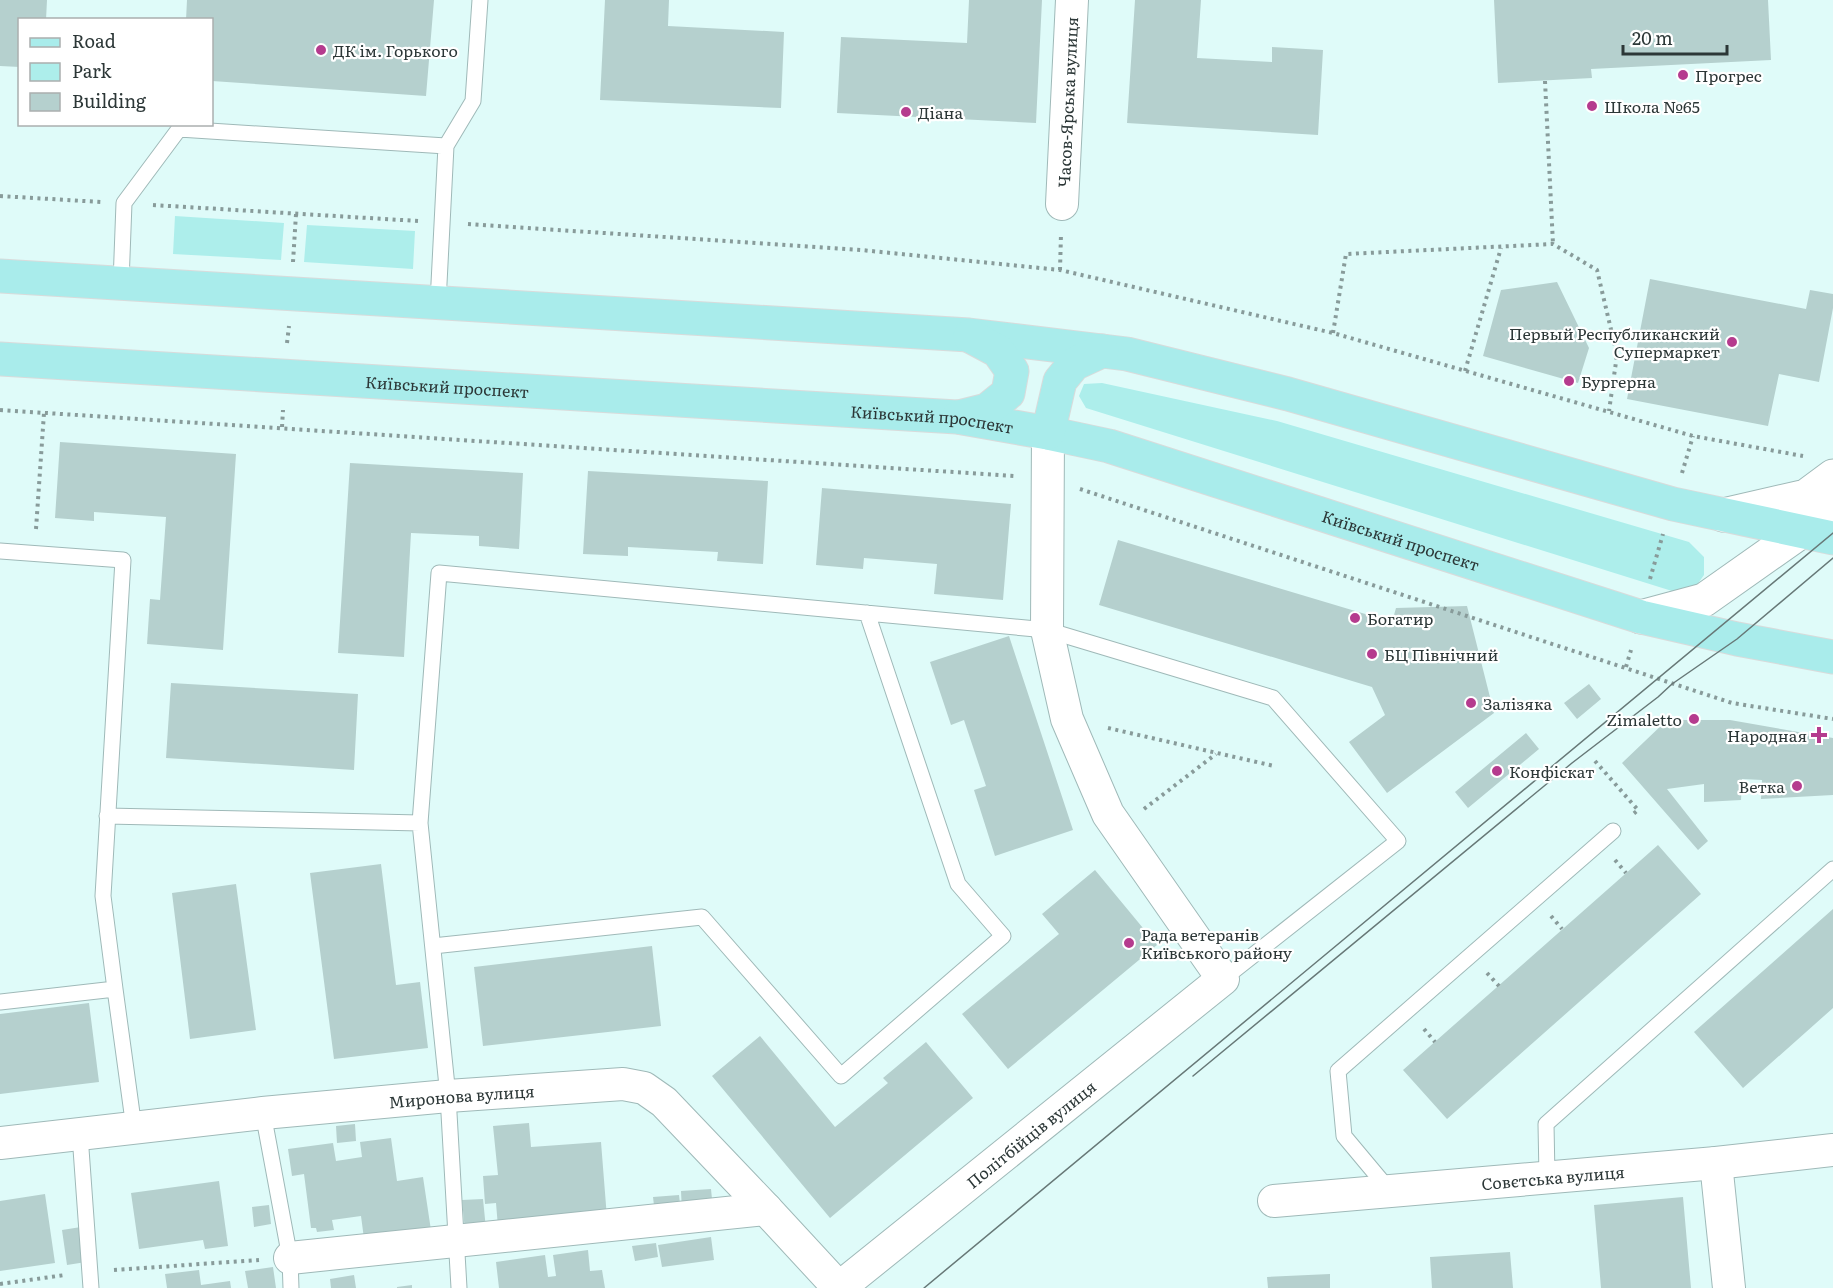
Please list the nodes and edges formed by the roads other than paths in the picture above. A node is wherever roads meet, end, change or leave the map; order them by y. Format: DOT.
graph roads {
  1 [pos="480,0"];
  2 [pos="1072,0"];
  3 [pos="446,146"];
  4 [pos="1062,204"];
  5 [pos="0,276"];
  6 [pos="120,284"];
  7 [pos="438,303"];
  8 [pos="969,335"];
  9 [pos="1102,351"];
  10 [pos="0,359"];
  11 [pos="957,417"];
  12 [pos="1048,433"];
  13 [pos="1822,467"];
  14 [pos="1833,509"];
  15 [pos="1723,515"];
  16 [pos="1817,535"];
  17 [pos="0,550"];
  18 [pos="867,613"];
  19 [pos="1641,616"];
  20 [pos="1047,630"];
  21 [pos="1833,657"];
  22 [pos="107,816"];
  23 [pos="420,823"];
  24 [pos="1613,831"];
  25 [pos="1833,869"];
  26 [pos="433,946"];
  27 [pos="1222,979"];
  28 [pos="115,988"];
  29 [pos="0,1002"];
  30 [pos="448,1095"];
  31 [pos="263,1113"];
  32 [pos="134,1128"];
  33 [pos="80,1135"];
  34 [pos="0,1143"];
  35 [pos="1833,1150"];
  36 [pos="1716,1163"];
  37 [pos="1547,1178"];
  38 [pos="1389,1191"];
  39 [pos="1274,1201"];
  40 [pos="766,1209"];
  41 [pos="456,1240"];
  42 [pos="290,1273"];
  43 [pos="92,1288"];
  44 [pos="459,1288"];
  45 [pos="839,1288"];
  46 [pos="1729,1288"];
  1 -- 3 [label="lane"];
  2 -- 4 [label="street, Часов-Ярська вулиця"];
  3 -- 6 [label="lane"];
  3 -- 7 [label="lane"];
  5 -- 6 [label="main road"];
  6 -- 7 [label="main road"];
  7 -- 8 [label="main road"];
  8 -- 9 [label="main road"];
  8 -- 11 [label="main road"];
  9 -- 12 [label="main road"];
  9 -- 15 [label="main road"];
  10 -- 11 [label="main road, Київський проспект"];
  11 -- 12 [label="main road, Київський проспект"];
  12 -- 19 [label="main road, Київський проспект"];
  12 -- 20 [label="street"];
  13 -- 15 [label="main road"];
  14 -- 16 [label="main road"];
  15 -- 16 [label="main road"];
  16 -- 19 [label="main road"];
  17 -- 22 [label="lane"];
  18 -- 20 [label="lane"];
  18 -- 23 [label="lane"];
  18 -- 26 [label="lane"];
  19 -- 21 [label="main road, Київський проспект"];
  20 -- 27 [label="street"];
  20 -- 27 [label="lane"];
  22 -- 23 [label="lane"];
  22 -- 28 [label="lane"];
  23 -- 26 [label="lane"];
  24 -- 38 [label="lane"];
  25 -- 37 [label="lane"];
  26 -- 30 [label="lane"];
  27 -- 45 [label="street, Політбійців вулиця"];
  28 -- 29 [label="lane"];
  28 -- 32 [label="lane"];
  30 -- 31 [label="street, Миронова вулиця"];
  30 -- 40 [label="street, Миронова вулиця"];
  30 -- 41 [label="lane"];
  31 -- 32 [label="street, Миронова вулиця"];
  31 -- 42 [label="lane"];
  32 -- 33 [label="street, Миронова вулиця"];
  33 -- 34 [label="street, Миронова вулиця"];
  33 -- 43 [label="lane"];
  35 -- 36 [label="street, Совєтська вулиця"];
  36 -- 37 [label="street, Совєтська вулиця"];
  36 -- 46 [label="street"];
  37 -- 38 [label="street, Совєтська вулиця"];
  38 -- 39 [label="street, Совєтська вулиця"];
  40 -- 41 [label="street"];
  40 -- 45 [label="street, Миронова вулиця"];
  41 -- 42 [label="street"];
  41 -- 44 [label="lane"];
}
